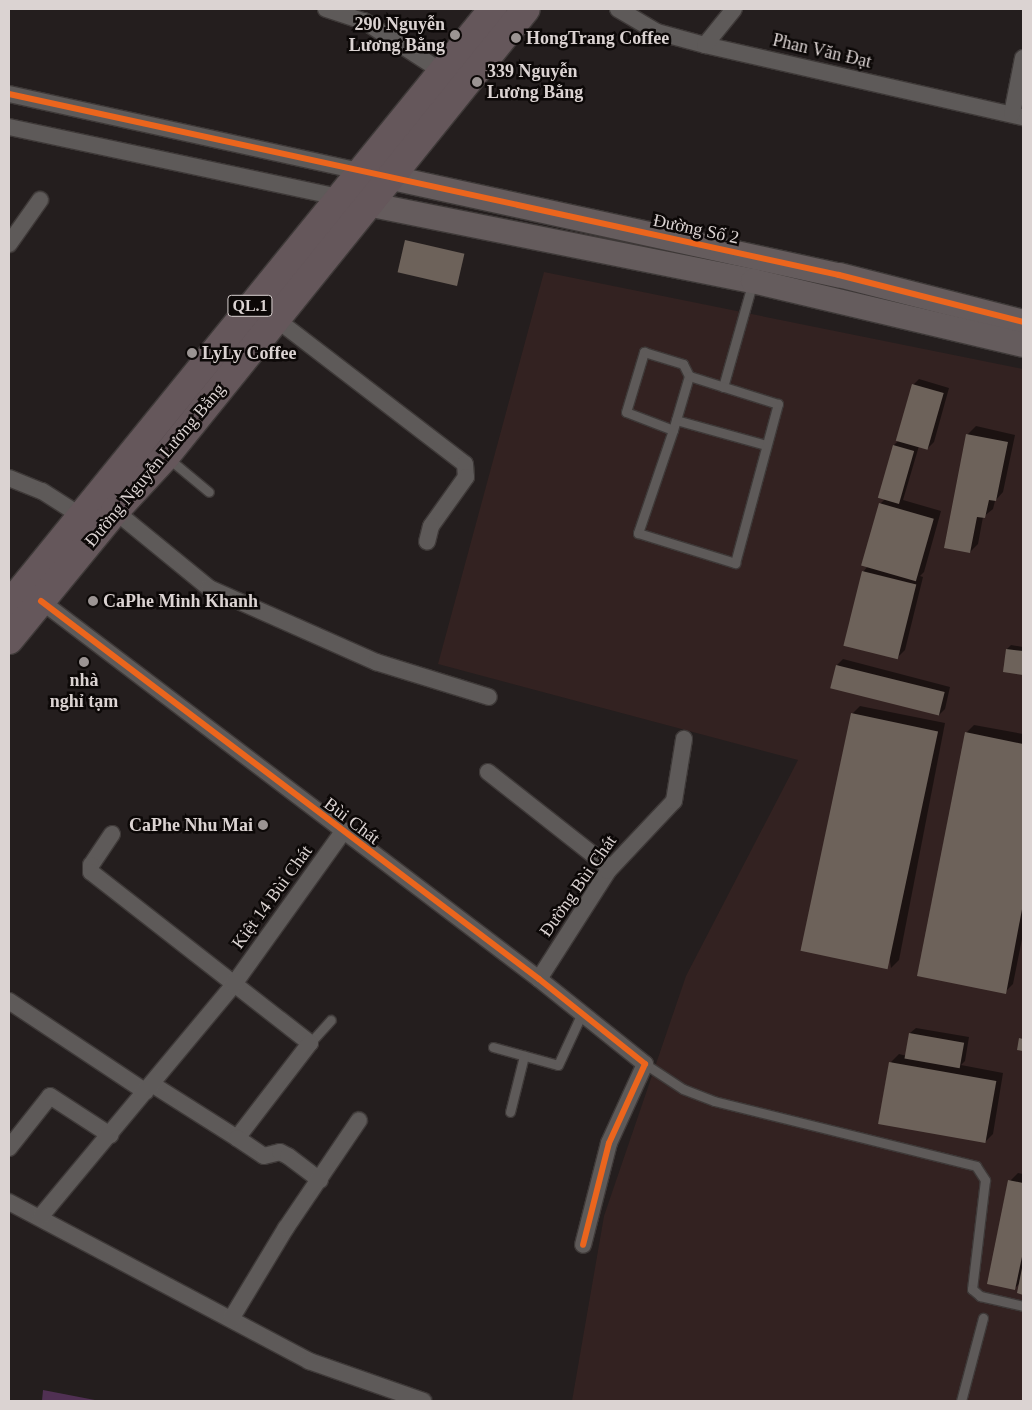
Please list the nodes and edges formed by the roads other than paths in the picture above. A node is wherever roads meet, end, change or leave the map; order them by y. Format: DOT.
graph roads {
  1 [pos="326,9"];
  2 [pos="493,9"];
  3 [pos="526,9"];
  4 [pos="618,9"];
  5 [pos="734,9"];
  6 [pos="705,45"];
  7 [pos="1023,58"];
  8 [pos="441,70"];
  9 [pos="9,94"];
  10 [pos="1018,116"];
  11 [pos="9,127"];
  12 [pos="360,171"];
  13 [pos="389,178"];
  14 [pos="338,197"];
  15 [pos="40,200"];
  16 [pos="368,205"];
  17 [pos="9,244"];
  18 [pos="839,275"];
  19 [pos="753,281"];
  20 [pos="832,300"];
  21 [pos="276,319"];
  22 [pos="1023,322"];
  23 [pos="1023,345"];
  24 [pos="689,376"];
  25 [pos="723,387"];
  26 [pos="676,420"];
  27 [pos="673,430"];
  28 [pos="766,445"];
  29 [pos="165,457"];
  30 [pos="9,478"];
  31 [pos="209,492"];
  32 [pos="115,511"];
  33 [pos="81,516"];
  34 [pos="427,542"];
  35 [pos="41,602"];
  36 [pos="9,605"];
  37 [pos="9,640"];
  38 [pos="490,697"];
  39 [pos="684,739"];
  40 [pos="488,772"];
  41 [pos="342,833"];
  42 [pos="112,834"];
  43 [pos="610,868"];
  44 [pos="539,979"];
  45 [pos="234,984"];
  46 [pos="9,1000"];
  47 [pos="582,1013"];
  48 [pos="331,1020"];
  49 [pos="310,1043"];
  50 [pos="493,1046"];
  51 [pos="524,1056"];
  52 [pos="645,1064"];
  53 [pos="149,1088"];
  54 [pos="510,1112"];
  55 [pos="359,1120"];
  56 [pos="110,1135"];
  57 [pos="237,1138"];
  58 [pos="9,1148"];
  59 [pos="320,1180"];
  60 [pos="9,1202"];
  61 [pos="41,1216"];
  62 [pos="583,1245"];
  63 [pos="1023,1306"];
  64 [pos="983,1318"];
  65 [pos="231,1319"];
  66 [pos="423,1401"];
  67 [pos="961,1401"];
  1 -- 8 [label="street"];
  2 -- 8 [label="highway, Đường Nguyễn Lương Bằng / QL.1"];
  3 -- 13 [label="highway, Đường Nguyễn Lương Bằng / QL.1"];
  4 -- 6 [label="street, Phan Văn Đạt"];
  5 -- 6 [label="street"];
  6 -- 10 [label="street, Phan Văn Đạt"];
  7 -- 10 [label="street"];
  8 -- 12 [label="highway, Đường Nguyễn Lương Bằng / QL.1"];
  9 -- 12 [label="street"];
  11 -- 14 [label="street"];
  12 -- 13 [label="street, Đường Số 2"];
  12 -- 14 [label="highway, Đường Nguyễn Lương Bằng / QL.1"];
  13 -- 16 [label="highway, Đường Nguyễn Lương Bằng / QL.1"];
  13 -- 18 [label="street, Đường Số 2"];
  14 -- 16 [label="street"];
  14 -- 33 [label="highway, Đường Nguyễn Lương Bằng / QL.1"];
  15 -- 17 [label="street"];
  16 -- 19 [label="street"];
  16 -- 21 [label="highway, Đường Nguyễn Lương Bằng / QL.1"];
  18 -- 20 [label="street"];
  18 -- 22 [label="street, Đường Số 2"];
  19 -- 20 [label="street"];
  19 -- 25 [label="lane"];
  20 -- 23 [label="street"];
  21 -- 29 [label="highway, Đường Nguyễn Lương Bằng / QL.1"];
  21 -- 34 [label="street"];
  24 -- 25 [label="lane"];
  24 -- 26 [label="lane"];
  24 -- 27 [label="lane"];
  25 -- 28 [label="lane"];
  26 -- 27 [label="lane"];
  26 -- 28 [label="lane"];
  27 -- 28 [label="lane"];
  29 -- 31 [label="lane"];
  29 -- 32 [label="highway, Đường Nguyễn Lương Bằng / QL.1"];
  30 -- 33 [label="street"];
  32 -- 35 [label="highway, Đường Nguyễn Lương Bằng / QL.1"];
  32 -- 38 [label="street"];
  33 -- 36 [label="highway, Đường Nguyễn Lương Bằng / QL.1"];
  35 -- 37 [label="highway, Đường Nguyễn Lương Bằng / QL.1"];
  35 -- 41 [label="street, Bùi Chát"];
  39 -- 43 [label="street, Đường Bùi Chát"];
  40 -- 43 [label="street"];
  41 -- 44 [label="street, Bùi Chát"];
  41 -- 45 [label="street, Kiệt 14 Bùi Chát"];
  42 -- 45 [label="street"];
  43 -- 44 [label="street, Đường Bùi Chát"];
  44 -- 47 [label="street, Bùi Chát"];
  45 -- 49 [label="street"];
  45 -- 53 [label="street, Kiệt 14 Bùi Chát"];
  46 -- 53 [label="street"];
  47 -- 51 [label="lane"];
  47 -- 52 [label="street, Bùi Chát"];
  48 -- 49 [label="lane"];
  49 -- 57 [label="street"];
  50 -- 51 [label="lane"];
  51 -- 54 [label="lane"];
  52 -- 62 [label="street"];
  52 -- 63 [label="lane"];
  53 -- 56 [label="street, Kiệt 14 Bùi Chát"];
  53 -- 57 [label="street"];
  55 -- 59 [label="street"];
  56 -- 58 [label="street"];
  56 -- 61 [label="street, Kiệt 14 Bùi Chát"];
  57 -- 59 [label="street"];
  59 -- 65 [label="street"];
  60 -- 61 [label="street"];
  61 -- 65 [label="street"];
  64 -- 67 [label="lane"];
  65 -- 66 [label="street"];
}
